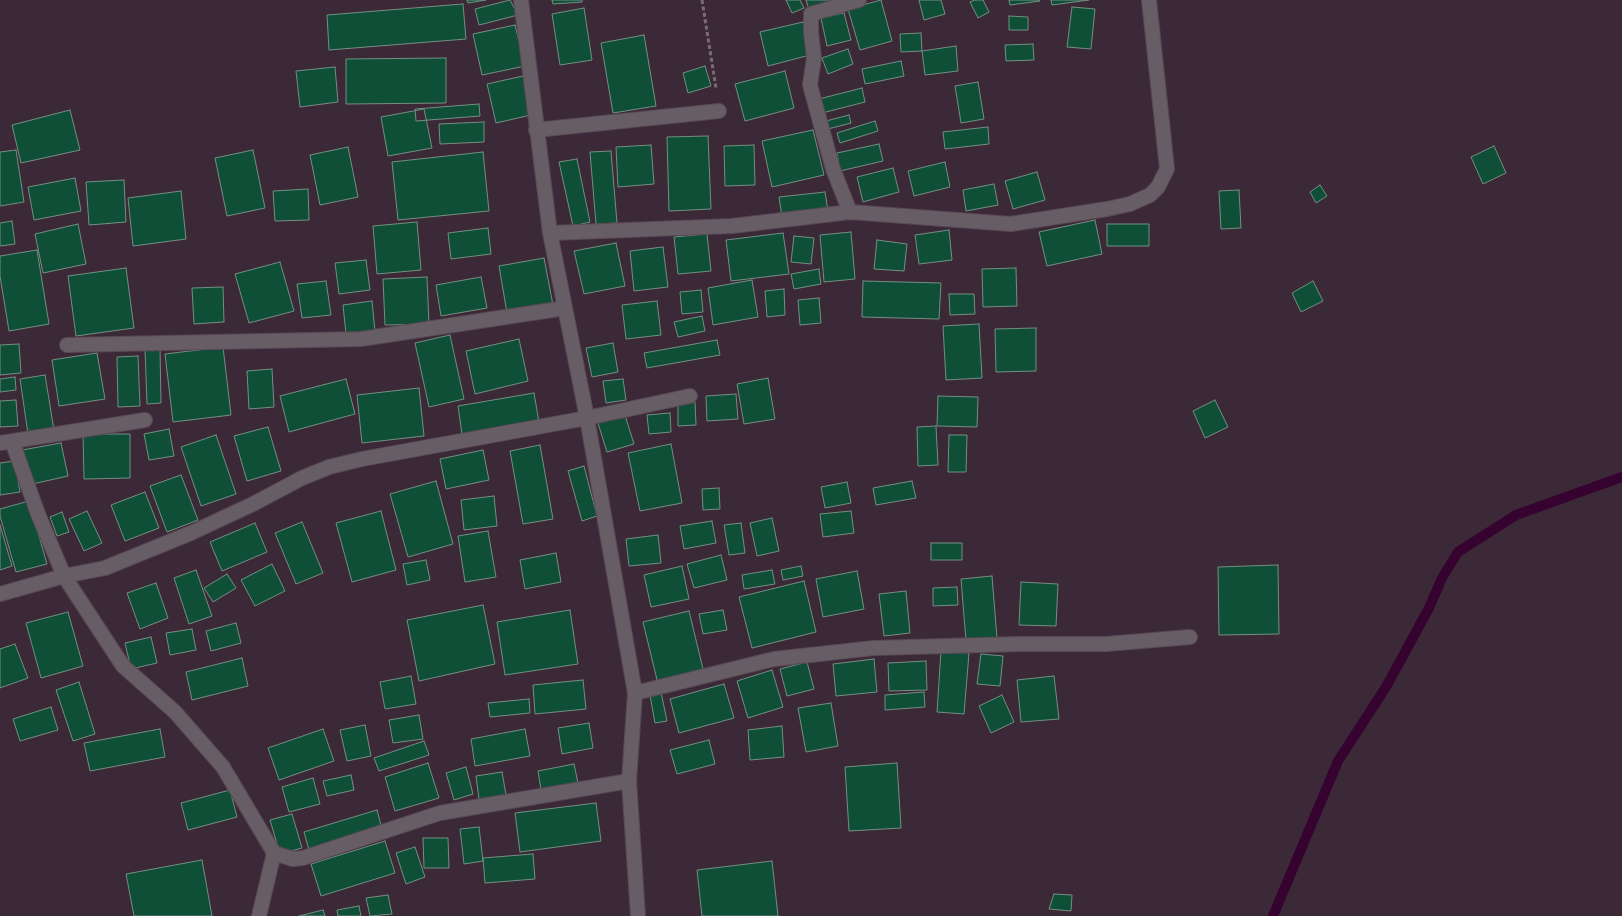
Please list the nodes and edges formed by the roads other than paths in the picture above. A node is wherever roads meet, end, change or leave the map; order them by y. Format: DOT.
graph roads {
  1 [pos="521,0"];
  2 [pos="859,0"];
  3 [pos="1150,0"];
  4 [pos="719,111"];
  5 [pos="536,130"];
  6 [pos="850,212"];
  7 [pos="550,233"];
  8 [pos="565,308"];
  9 [pos="68,345"];
  10 [pos="690,396"];
  11 [pos="587,418"];
  12 [pos="145,420"];
  13 [pos="6,442"];
  14 [pos="64,576"];
  15 [pos="0,594"];
  16 [pos="1190,637"];
  17 [pos="635,693"];
  18 [pos="630,781"];
  19 [pos="274,853"];
  20 [pos="259,916"];
  21 [pos="638,916"];
  1 -- 5 [label="street"];
  2 -- 6 [label="street"];
  3 -- 6 [label="street"];
  4 -- 5 [label="street"];
  5 -- 7 [label="street"];
  6 -- 7 [label="street"];
  7 -- 8 [label="street"];
  8 -- 9 [label="street"];
  8 -- 11 [label="street"];
  10 -- 11 [label="street"];
  11 -- 14 [label="street"];
  11 -- 17 [label="street"];
  12 -- 13 [label="street"];
  13 -- 14 [label="street"];
  14 -- 15 [label="street"];
  14 -- 19 [label="street"];
  16 -- 17 [label="street"];
  17 -- 18 [label="street"];
  18 -- 19 [label="street"];
  18 -- 21 [label="street"];
  19 -- 20 [label="street"];
}
